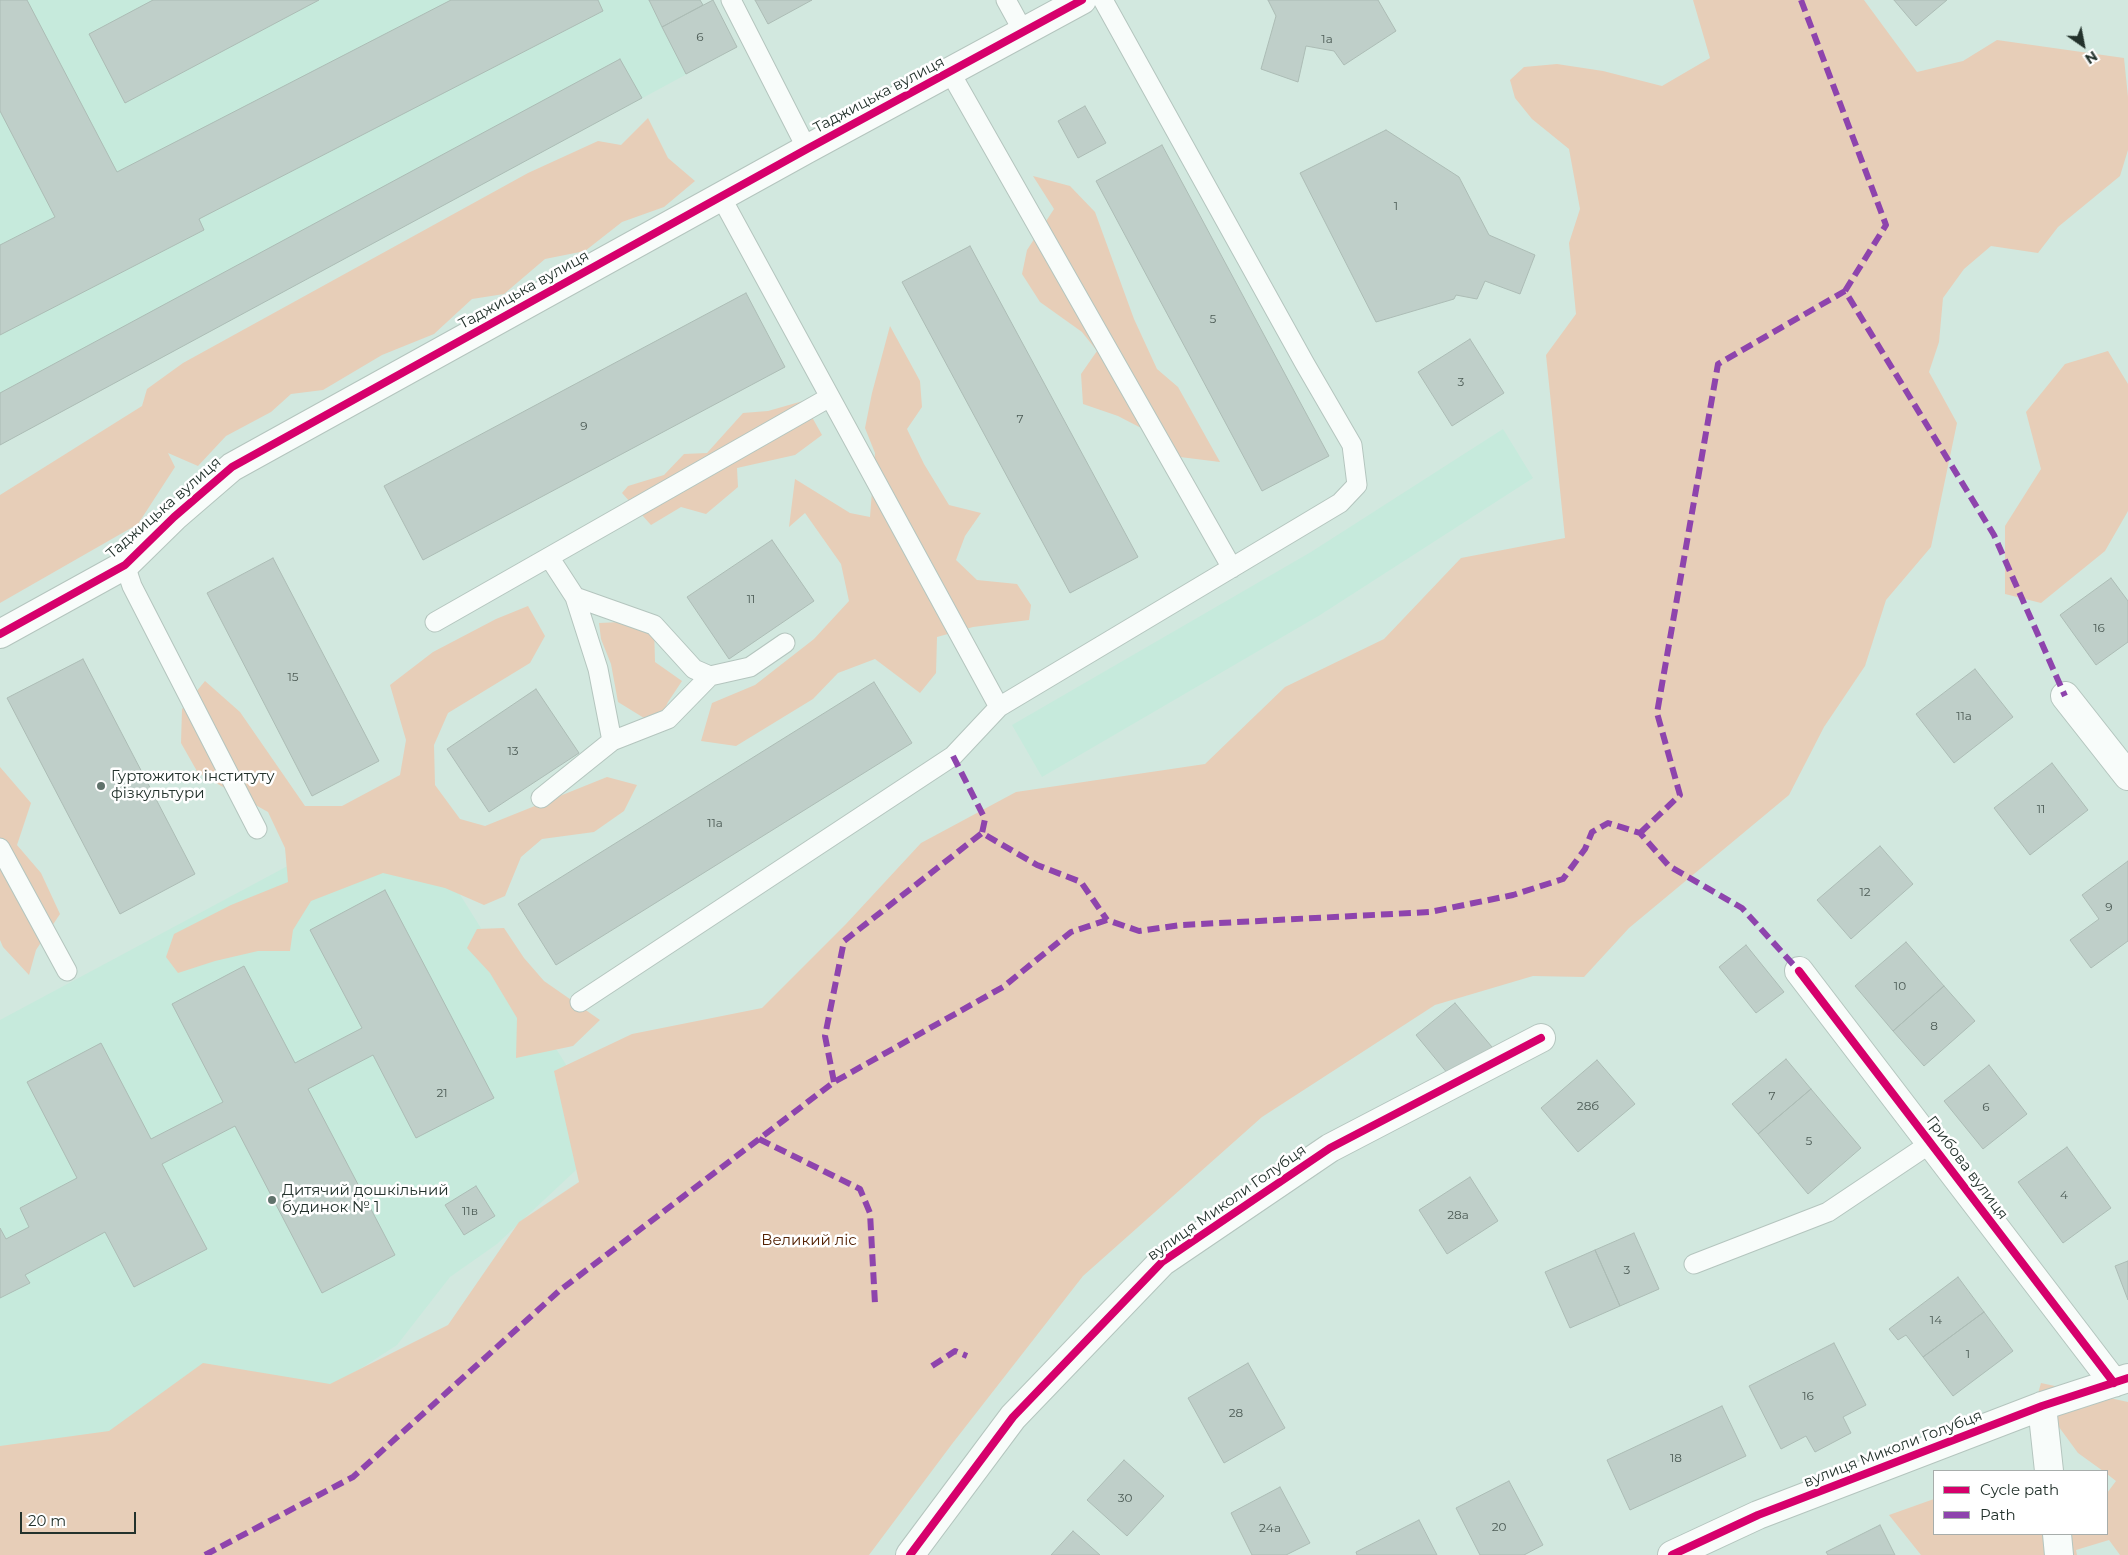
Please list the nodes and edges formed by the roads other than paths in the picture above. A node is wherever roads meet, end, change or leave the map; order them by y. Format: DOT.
graph roads {
  1 [pos="730,0"];
  2 [pos="1006,0"];
  3 [pos="1082,0"];
  4 [pos="1103,0"];
  5 [pos="1023,31"];
  6 [pos="950,72"];
  7 [pos="807,149"];
  8 [pos="721,197"];
  9 [pos="830,397"];
  10 [pos="549,557"];
  11 [pos="125,565"];
  12 [pos="1232,568"];
  13 [pos="575,597"];
  14 [pos="436,622"];
  15 [pos="0,634"];
  16 [pos="785,643"];
  17 [pos="710,676"];
  18 [pos="2066,696"];
  19 [pos="999,707"];
  20 [pos="612,741"];
  21 [pos="2128,776"];
  22 [pos="541,798"];
  23 [pos="257,829"];
  24 [pos="0,848"];
  25 [pos="1799,970"];
  26 [pos="67,971"];
  27 [pos="580,1002"];
  28 [pos="1541,1038"];
  29 [pos="1931,1143"];
  30 [pos="1694,1264"];
  31 [pos="2121,1380"];
  32 [pos="2042,1406"];
  33 [pos="2050,1470"];
  34 [pos="2057,1535"];
  35 [pos="910,1555"];
  36 [pos="1672,1555"];
  37 [pos="2059,1555"];
  1 -- 7 [label="lane"];
  2 -- 5 [label="lane"];
  3 -- 5 [label="street, Таджицька вулиця"];
  4 -- 12 [label="lane"];
  5 -- 6 [label="street, Таджицька вулиця"];
  6 -- 7 [label="street, Таджицька вулиця"];
  6 -- 12 [label="lane"];
  7 -- 8 [label="street, Таджицька вулиця"];
  8 -- 9 [label="lane"];
  8 -- 11 [label="street, Таджицька вулиця"];
  9 -- 10 [label="lane"];
  9 -- 19 [label="lane"];
  10 -- 13 [label="lane"];
  10 -- 14 [label="lane"];
  11 -- 15 [label="street, Таджицька вулиця"];
  11 -- 23 [label="lane"];
  12 -- 19 [label="lane"];
  13 -- 17 [label="lane"];
  13 -- 20 [label="lane"];
  16 -- 17 [label="lane"];
  17 -- 20 [label="lane"];
  18 -- 21 [label="street"];
  19 -- 27 [label="lane"];
  20 -- 22 [label="lane"];
  24 -- 26 [label="lane"];
  25 -- 29 [label="street, Грибова вулиця"];
  28 -- 35 [label="street, вулиця Миколи Голубця"];
  29 -- 30 [label="lane, Грибова вулиця"];
  29 -- 31 [label="street, Грибова вулиця"];
  31 -- 32 [label="street, вулиця Миколи Голубця"];
  32 -- 33 [label="street"];
  32 -- 36 [label="street, вулиця Миколи Голубця"];
  34 -- 37 [label="street"];
}
